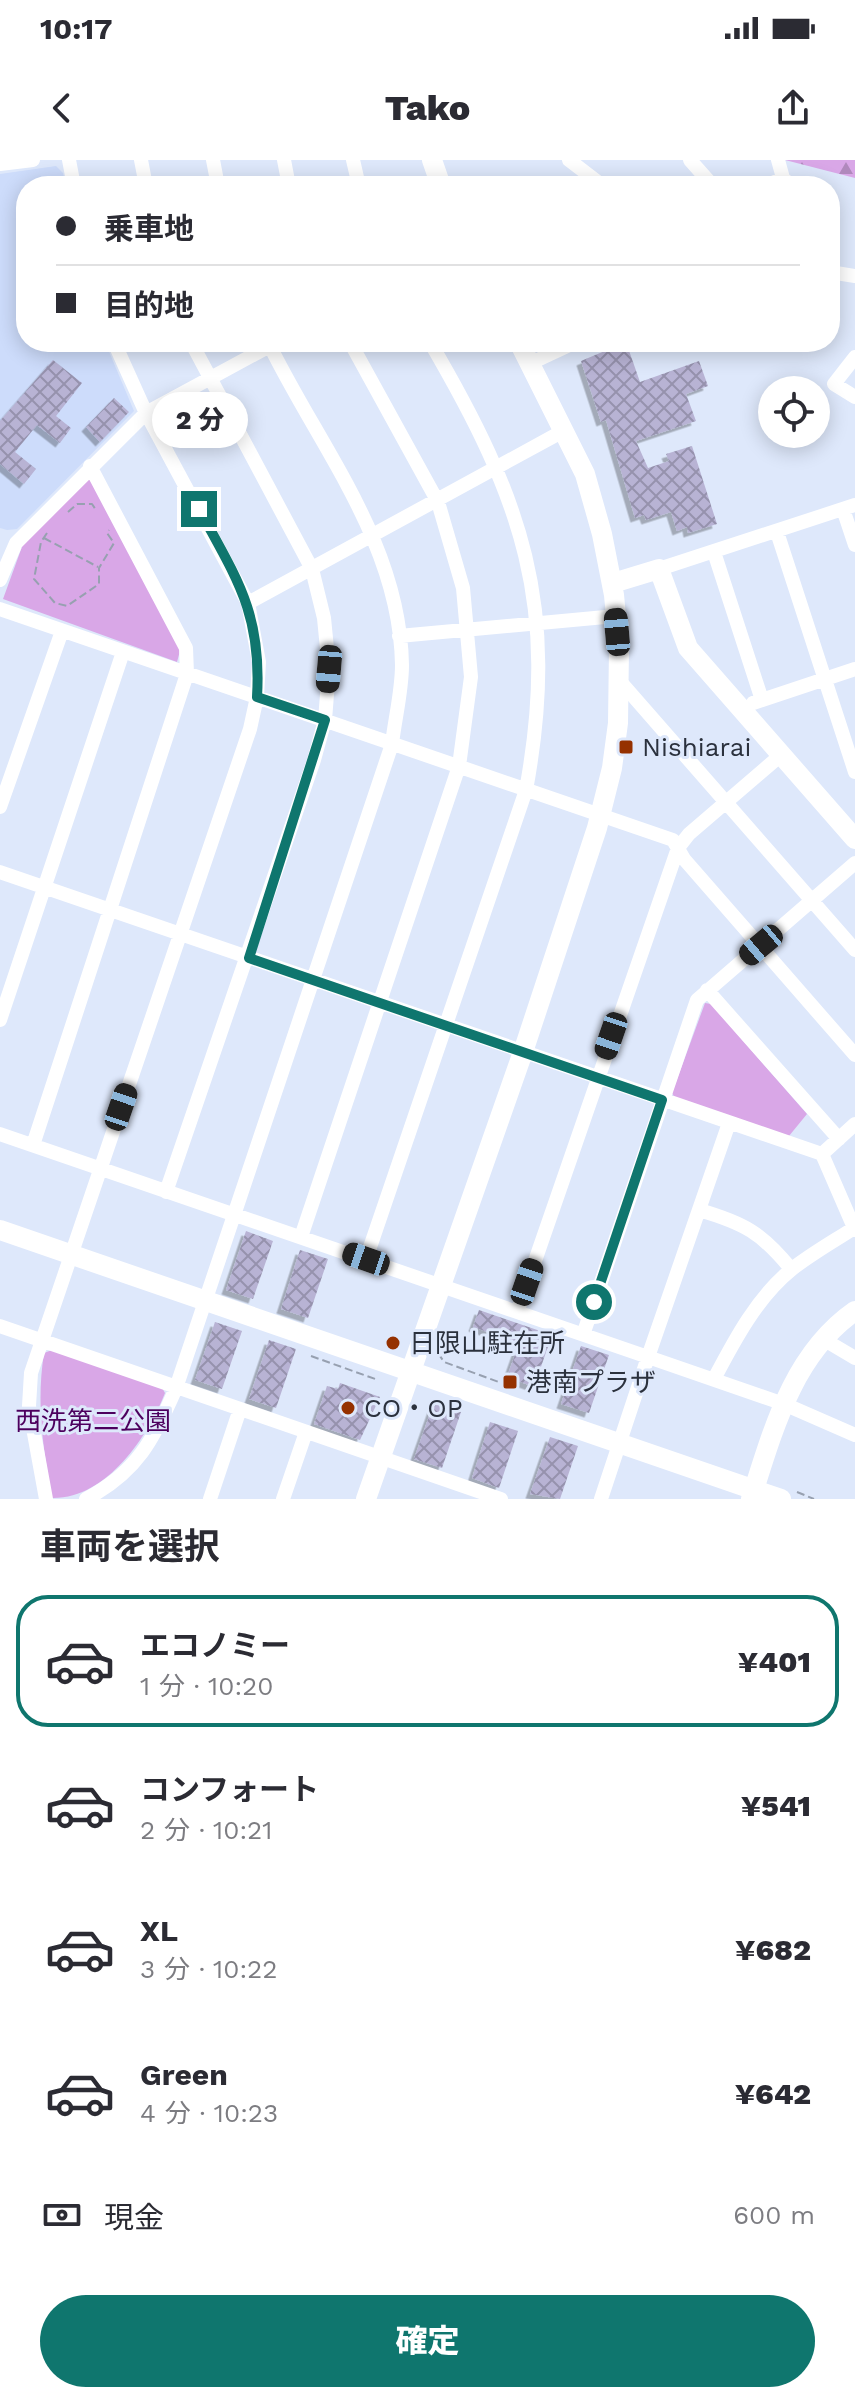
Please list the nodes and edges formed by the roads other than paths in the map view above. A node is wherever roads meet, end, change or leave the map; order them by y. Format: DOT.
graph roads {
  1 [pos="33,160"];
  2 [pos="569,160"];
  3 [pos="690,160"];
  4 [pos="0,164"];
  5 [pos="590,176"];
  6 [pos="704,176"];
  7 [pos="119,352"];
  8 [pos="196,352"];
  9 [pos="257,352"];
  10 [pos="276,352"];
  11 [pos="356,352"];
  12 [pos="435,352"];
  13 [pos="525,352"];
  14 [pos="555,352"];
  15 [pos="855,357"];
  16 [pos="531,363"];
  17 [pos="210,378"];
  18 [pos="855,397"];
  19 [pos="146,413"];
  20 [pos="565,430"];
  21 [pos="90,466"];
  22 [pos="498,468"];
  23 [pos="438,502"];
  24 [pos="849,507"];
  25 [pos="777,532"];
  26 [pos="375,536"];
  27 [pos="855,545"];
  28 [pos="714,552"];
  29 [pos="312,569"];
  30 [pos="659,569"];
  31 [pos="0,580"];
  32 [pos="613,583"];
  33 [pos="248,603"];
  34 [pos="0,609"];
  35 [pos="616,616"];
  36 [pos="537,623"];
  37 [pos="469,630"];
  38 [pos="62,631"];
  39 [pos="399,636"];
  40 [pos="123,652"];
  41 [pos="855,669"];
  42 [pos="187,674"];
  43 [pos="824,679"];
  44 [pos="619,680"];
  45 [pos="257,697"];
  46 [pos="762,700"];
  47 [pos="739,707"];
  48 [pos="325,720"];
  49 [pos="392,744"];
  50 [pos="781,755"];
  51 [pos="459,766"];
  52 [pos="855,772"];
  53 [pos="526,790"];
  54 [pos="726,802"];
  55 [pos="0,807"];
  56 [pos="600,814"];
  57 [pos="855,839"];
  58 [pos="678,848"];
  59 [pos="855,863"];
  60 [pos="0,872"];
  61 [pos="44,888"];
  62 [pos="812,901"];
  63 [pos="112,911"];
  64 [pos="179,934"];
  65 [pos="761,945"];
  66 [pos="855,950"];
  67 [pos="249,958"];
  68 [pos="312,981"];
  69 [pos="707,990"];
  70 [pos="380,1003"];
  71 [pos="0,1020"];
  72 [pos="445,1026"];
  73 [pos="523,1052"];
  74 [pos="855,1055"];
  75 [pos="597,1077"];
  76 [pos="662,1100"];
  77 [pos="729,1123"];
  78 [pos="855,1124"];
  79 [pos="0,1134"];
  80 [pos="839,1139"];
  81 [pos="33,1145"];
  82 [pos="822,1154"];
  83 [pos="100,1169"];
  84 [pos="166,1192"];
  85 [pos="699,1210"];
  86 [pos="234,1214"];
  87 [pos="854,1229"];
  88 [pos="0,1230"];
  89 [pos="301,1237"];
  90 [pos="72,1254"];
  91 [pos="366,1259"];
  92 [pos="791,1269"];
  93 [pos="440,1285"];
  94 [pos="204,1300"];
  95 [pos="518,1310"];
  96 [pos="855,1311"];
  97 [pos="0,1326"];
  98 [pos="584,1332"];
  99 [pos="40,1339"];
  100 [pos="823,1339"];
  101 [pos="648,1357"];
  102 [pos="855,1358"];
  103 [pos="409,1370"];
  104 [pos="714,1379"];
  105 [pos="176,1388"];
  106 [pos="784,1404"];
  107 [pos="240,1409"];
  108 [pos="306,1432"];
  109 [pos="855,1435"];
  110 [pos="620,1442"];
  111 [pos="380,1457"];
  112 [pos="457,1484"];
  113 [pos="115,1492"];
  114 [pos="753,1494"];
  115 [pos="46,1499"];
  116 [pos="86,1499"];
  117 [pos="210,1499"];
  118 [pos="283,1499"];
  119 [pos="366,1499"];
  120 [pos="452,1499"];
  121 [pos="501,1499"];
  122 [pos="601,1499"];
  123 [pos="781,1499"];
  1 -- 4 [label="street"];
  2 -- 5 [label="street"];
  3 -- 6 [label="street"];
  7 -- 19 [label="street"];
  8 -- 17 [label="street"];
  9 -- 17 [label="street"];
  10 -- 26 [label="street"];
  11 -- 23 [label="street"];
  12 -- 22 [label="street"];
  13 -- 16 [label="street"];
  14 -- 16 [label="street"];
  15 -- 18 [label="street"];
  16 -- 20 [label="street"];
  17 -- 19 [label="street"];
  17 -- 29 [label="street"];
  19 -- 21 [label="street"];
  19 -- 33 [label="street"];
  20 -- 22 [label="street"];
  20 -- 32 [label="street"];
  21 -- 31 [label="street"];
  21 -- 42 [label="street"];
  22 -- 23 [label="street"];
  22 -- 36 [label="street"];
  23 -- 26 [label="street"];
  23 -- 37 [label="street"];
  24 -- 25 [label="street"];
  24 -- 27 [label="street"];
  25 -- 28 [label="street"];
  25 -- 43 [label="street"];
  26 -- 29 [label="street"];
  26 -- 39 [label="street"];
  28 -- 30 [label="street"];
  28 -- 46 [label="street"];
  29 -- 33 [label="street"];
  29 -- 48 [label="street"];
  30 -- 32 [label="street"];
  30 -- 47 [label="street"];
  32 -- 35 [label="street"];
  33 -- 45 [label="street"];
  34 -- 38 [label="street"];
  35 -- 36 [label="street"];
  35 -- 44 [label="street"];
  36 -- 37 [label="street"];
  36 -- 53 [label="street"];
  37 -- 39 [label="street"];
  37 -- 51 [label="street"];
  38 -- 40 [label="street"];
  38 -- 55 [label="street"];
  39 -- 49 [label="street"];
  40 -- 42 [label="street"];
  40 -- 61 [label="street"];
  41 -- 43 [label="street"];
  42 -- 45 [label="street"];
  42 -- 63 [label="street"];
  43 -- 46 [label="street"];
  43 -- 52 [label="street"];
  44 -- 54 [label="street"];
  44 -- 56 [label="street"];
  45 -- 48 [label="street"];
  45 -- 64 [label="street"];
  46 -- 47 [label="street"];
  47 -- 50 [label="street"];
  48 -- 49 [label="street"];
  48 -- 67 [label="street"];
  49 -- 51 [label="street"];
  49 -- 68 [label="street"];
  50 -- 54 [label="street"];
  50 -- 57 [label="street"];
  51 -- 53 [label="street"];
  51 -- 70 [label="street"];
  53 -- 56 [label="street"];
  53 -- 72 [label="street"];
  54 -- 58 [label="street"];
  54 -- 62 [label="street"];
  56 -- 58 [label="street"];
  56 -- 73 [label="street"];
  58 -- 65 [label="street"];
  58 -- 75 [label="street"];
  59 -- 62 [label="street"];
  60 -- 61 [label="street"];
  61 -- 63 [label="street"];
  61 -- 71 [label="street"];
  62 -- 65 [label="street"];
  62 -- 66 [label="street"];
  63 -- 64 [label="street"];
  63 -- 81 [label="street"];
  64 -- 67 [label="street"];
  64 -- 83 [label="street"];
  65 -- 69 [label="street"];
  65 -- 74 [label="street"];
  67 -- 68 [label="street"];
  67 -- 84 [label="street"];
  68 -- 70 [label="street"];
  68 -- 86 [label="street"];
  69 -- 76 [label="street"];
  69 -- 80 [label="street"];
  70 -- 72 [label="street"];
  70 -- 89 [label="street"];
  72 -- 73 [label="street"];
  72 -- 91 [label="street"];
  73 -- 75 [label="street"];
  73 -- 93 [label="street"];
  75 -- 76 [label="street"];
  75 -- 95 [label="street"];
  76 -- 77 [label="street"];
  76 -- 98 [label="street"];
  77 -- 82 [label="street"];
  77 -- 85 [label="street"];
  78 -- 80 [label="street"];
  79 -- 81 [label="street"];
  80 -- 82 [label="street"];
  81 -- 83 [label="street"];
  82 -- 87 [label="street"];
  83 -- 84 [label="street"];
  83 -- 90 [label="street"];
  84 -- 86 [label="street"];
  85 -- 92 [label="street"];
  85 -- 101 [label="street"];
  86 -- 89 [label="street"];
  86 -- 94 [label="street"];
  87 -- 92 [label="street"];
  88 -- 90 [label="street"];
  89 -- 91 [label="street"];
  90 -- 94 [label="street"];
  90 -- 99 [label="street"];
  91 -- 93 [label="street"];
  92 -- 104 [label="street"];
  93 -- 95 [label="street"];
  93 -- 103 [label="street"];
  94 -- 103 [label="street"];
  94 -- 105 [label="street"];
  95 -- 98 [label="street"];
  96 -- 100 [label="street"];
  97 -- 99 [label="street"];
  98 -- 101 [label="street"];
  99 -- 105 [label="street"];
  99 -- 115 [label="street"];
  100 -- 102 [label="street"];
  100 -- 106 [label="street"];
  101 -- 104 [label="street"];
  101 -- 110 [label="street"];
  103 -- 110 [label="street"];
  103 -- 111 [label="street"];
  104 -- 106 [label="street"];
  105 -- 107 [label="street"];
  105 -- 113 [label="street"];
  106 -- 109 [label="street"];
  106 -- 114 [label="street"];
  107 -- 108 [label="street"];
  107 -- 117 [label="street"];
  108 -- 111 [label="street"];
  108 -- 118 [label="street"];
  110 -- 114 [label="street"];
  110 -- 122 [label="street"];
  111 -- 112 [label="street"];
  111 -- 119 [label="street"];
  112 -- 120 [label="street"];
  112 -- 121 [label="street"];
  113 -- 116 [label="street"];
  114 -- 123 [label="street"];
}
